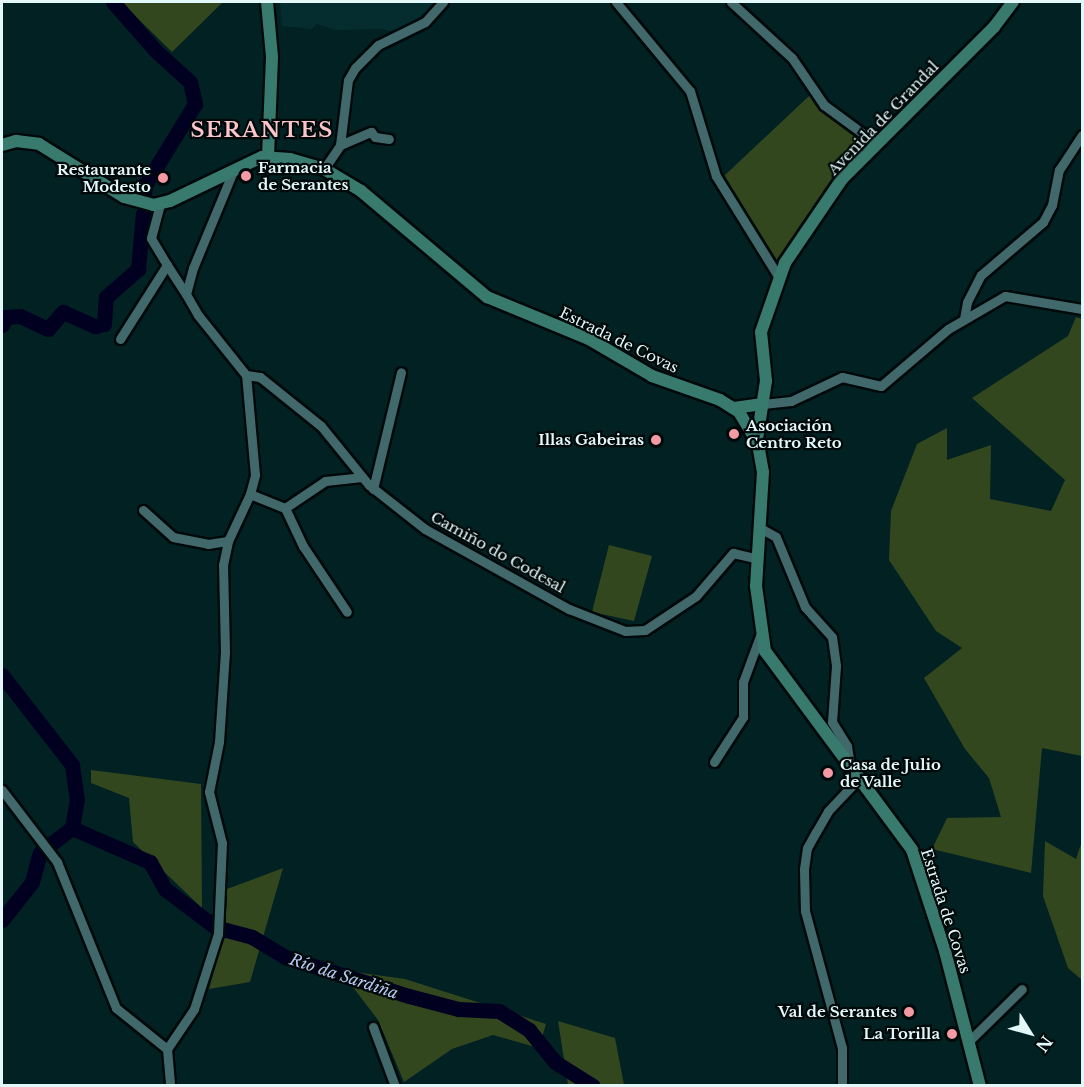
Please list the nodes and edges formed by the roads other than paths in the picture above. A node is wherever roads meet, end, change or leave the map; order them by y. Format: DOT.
graph roads {
  1 [pos="267,2"];
  2 [pos="443,2"];
  3 [pos="616,2"];
  4 [pos="731,2"];
  5 [pos="1013,2"];
  6 [pos="1083,135"];
  7 [pos="389,139"];
  8 [pos="877,144"];
  9 [pos="2,145"];
  10 [pos="340,145"];
  11 [pos="268,156"];
  12 [pos="234,169"];
  13 [pos="324,169"];
  14 [pos="160,204"];
  15 [pos="167,266"];
  16 [pos="778,276"];
  17 [pos="186,294"];
  18 [pos="1083,309"];
  19 [pos="964,319"];
  20 [pos="120,339"];
  21 [pos="401,372"];
  22 [pos="246,375"];
  23 [pos="763,404"];
  24 [pos="734,408"];
  25 [pos="746,421"];
  26 [pos="758,444"];
  27 [pos="362,477"];
  28 [pos="373,489"];
  29 [pos="250,494"];
  30 [pos="285,508"];
  31 [pos="143,510"];
  32 [pos="760,528"];
  33 [pos="228,541"];
  34 [pos="758,559"];
  35 [pos="347,612"];
  36 [pos="760,633"];
  37 [pos="714,762"];
  38 [pos="850,764"];
  39 [pos="860,777"];
  40 [pos="2,790"];
  41 [pos="1022,989"];
  42 [pos="373,1027"];
  43 [pos="969,1041"];
  44 [pos="167,1049"];
  45 [pos="170,1086"];
  46 [pos="395,1086"];
  47 [pos="843,1086"];
  48 [pos="980,1086"];
  1 -- 11 [label="main road"];
  2 -- 10 [label="street"];
  3 -- 16 [label="street"];
  4 -- 8 [label="street"];
  5 -- 8 [label="main road, Avenida de Grandal"];
  6 -- 19 [label="street"];
  7 -- 10 [label="street"];
  8 -- 16 [label="main road, Avenida de Grandal"];
  9 -- 14 [label="main road"];
  10 -- 13 [label="street"];
  11 -- 12 [label="main road"];
  11 -- 13 [label="main road, Estrada de Covas"];
  12 -- 14 [label="main road"];
  12 -- 17 [label="street"];
  13 -- 24 [label="main road, Estrada de Covas"];
  14 -- 15 [label="street"];
  15 -- 17 [label="street"];
  15 -- 20 [label="street"];
  16 -- 23 [label="main road, Avenida de Grandal"];
  17 -- 22 [label="street"];
  18 -- 19 [label="street"];
  19 -- 23 [label="street"];
  21 -- 28 [label="street"];
  22 -- 27 [label="street, Camiño do Codesal"];
  22 -- 29 [label="street"];
  23 -- 24 [label="main road"];
  23 -- 25 [label="main road"];
  23 -- 26 [label="main road, Avenida de Grandal"];
  24 -- 25 [label="main road, Estrada de Covas"];
  25 -- 26 [label="main road, Estrada de Covas"];
  26 -- 32 [label="main road, Estrada de Covas"];
  27 -- 28 [label="street, Camiño do Codesal"];
  27 -- 30 [label="street"];
  28 -- 34 [label="street, Camiño do Codesal"];
  29 -- 30 [label="street"];
  29 -- 33 [label="street"];
  30 -- 35 [label="street"];
  31 -- 33 [label="street"];
  32 -- 34 [label="main road, Estrada de Covas"];
  32 -- 38 [label="street"];
  33 -- 44 [label="street"];
  34 -- 36 [label="main road, Estrada de Covas"];
  36 -- 37 [label="street"];
  36 -- 38 [label="main road, Estrada de Covas"];
  38 -- 39 [label="main road, Estrada de Covas"];
  39 -- 43 [label="main road, Estrada de Covas"];
  39 -- 47 [label="street"];
  40 -- 44 [label="street"];
  41 -- 43 [label="street"];
  42 -- 46 [label="street"];
  43 -- 48 [label="main road, Estrada de Covas"];
  44 -- 45 [label="street"];
}
